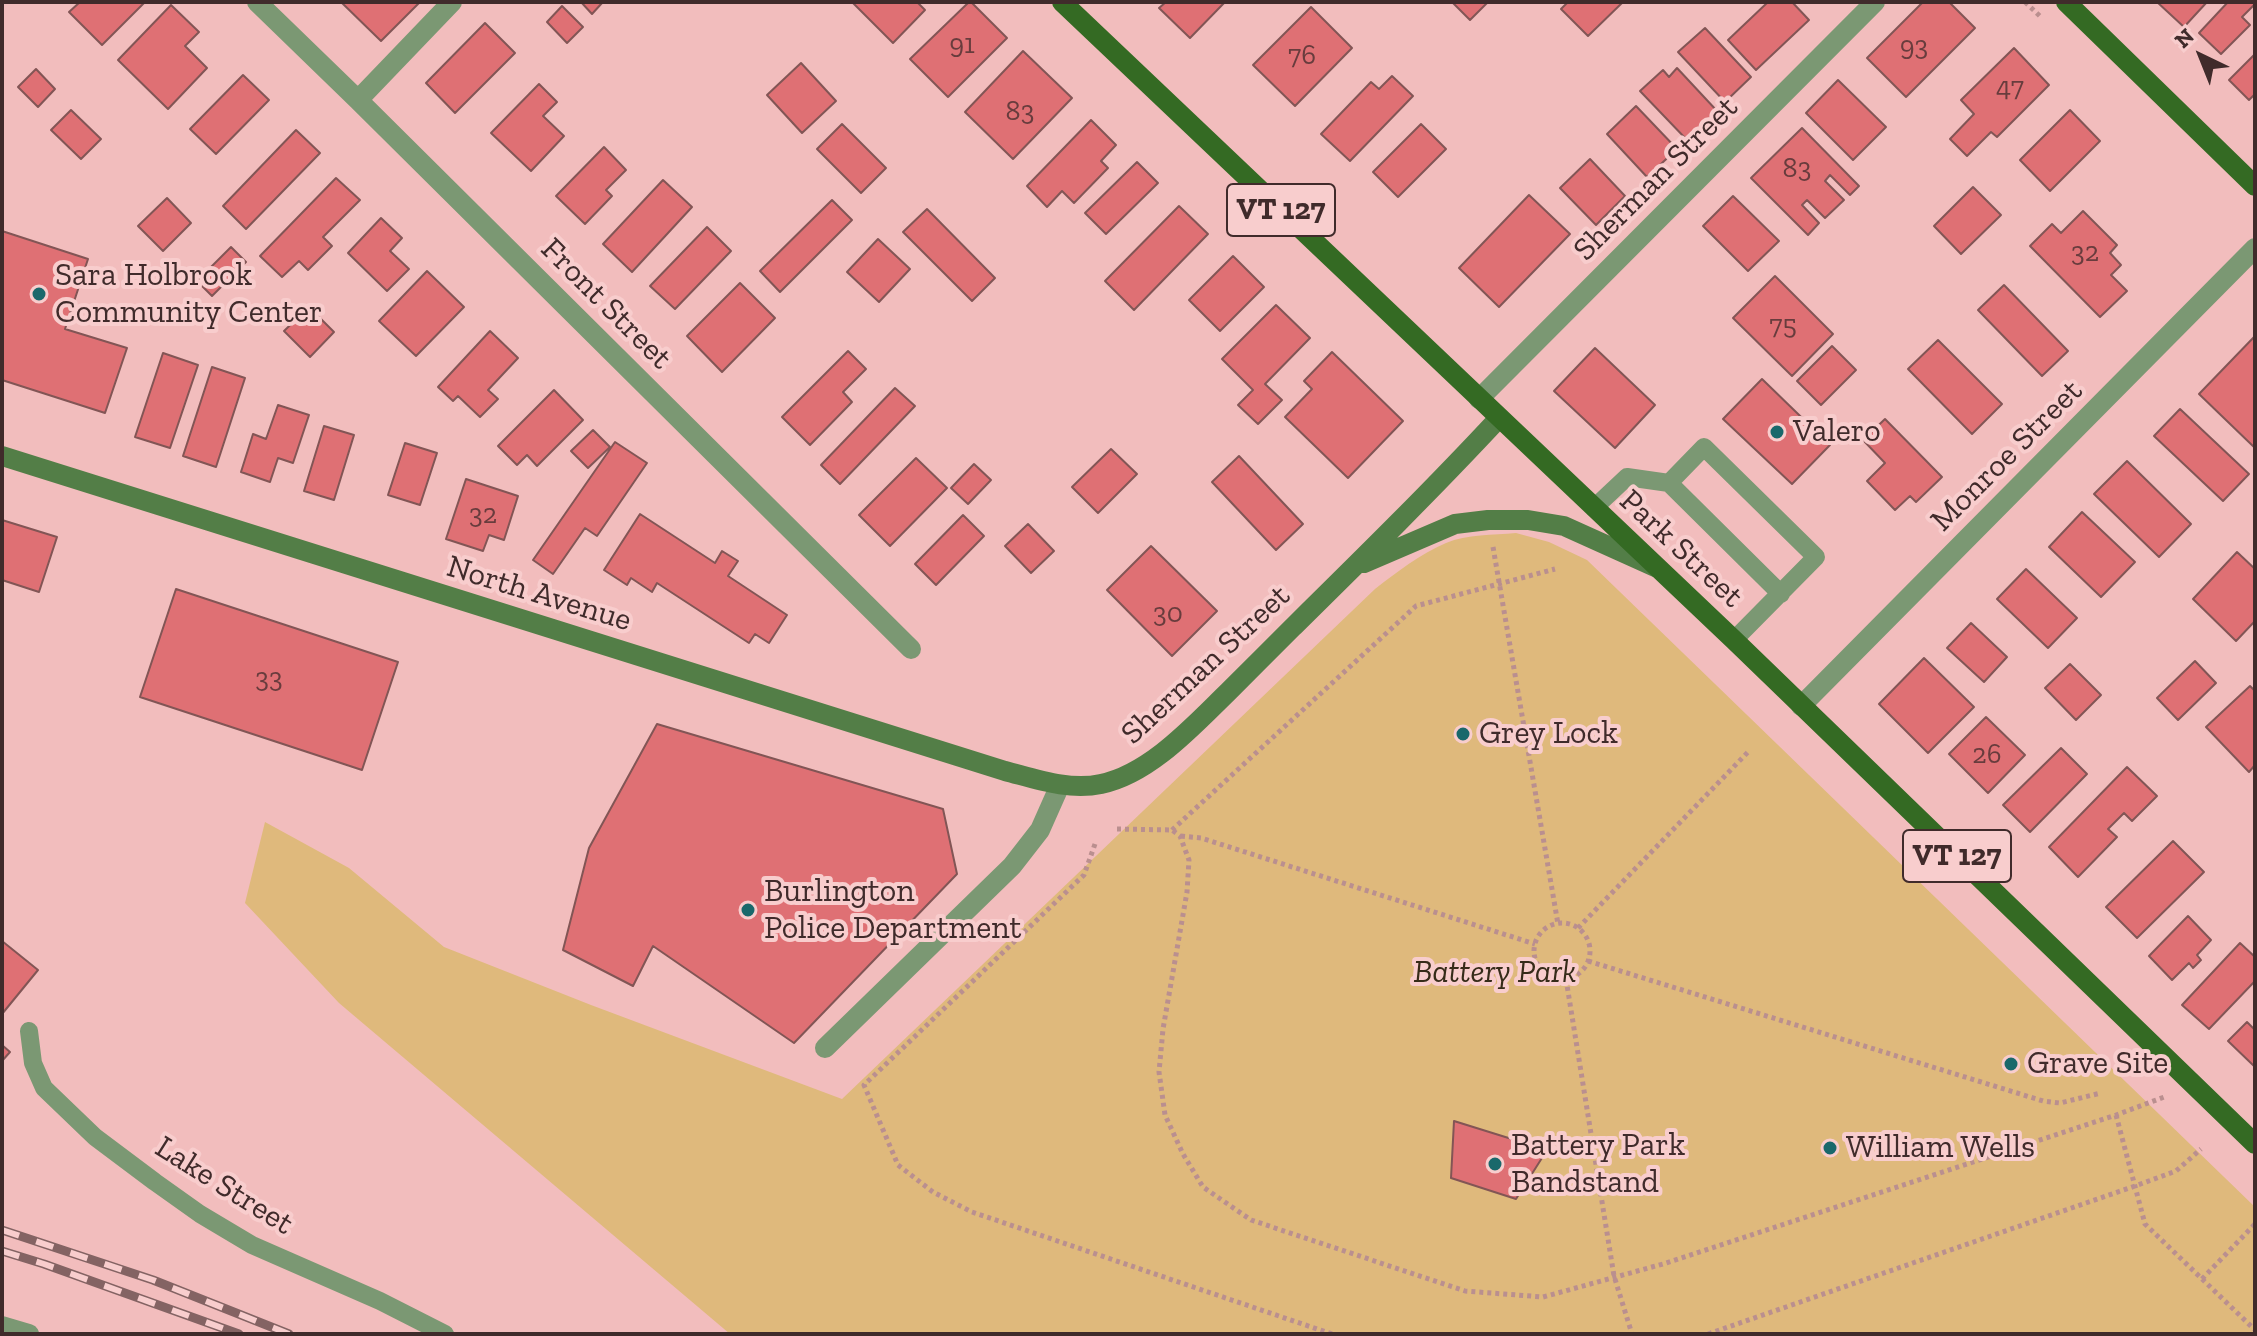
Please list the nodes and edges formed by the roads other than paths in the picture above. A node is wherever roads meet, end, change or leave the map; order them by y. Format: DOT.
graph roads {
  1 [pos="257,2"];
  2 [pos="452,2"];
  3 [pos="1062,2"];
  4 [pos="1875,2"];
  5 [pos="2066,2"];
  6 [pos="358,100"];
  7 [pos="2255,186"];
  8 [pos="2255,248"];
  9 [pos="1479,399"];
  10 [pos="1499,418"];
  11 [pos="2,456"];
  12 [pos="1669,483"];
  13 [pos="1594,508"];
  14 [pos="1353,567"];
  15 [pos="1658,569"];
  16 [pos="1781,594"];
  17 [pos="1734,640"];
  18 [pos="911,649"];
  19 [pos="1801,706"];
  20 [pos="1060,785"];
  21 [pos="29,1031"];
  22 [pos="825,1048"];
  23 [pos="2255,1144"];
  24 [pos="2,1326"];
  25 [pos="29,1334"];
  26 [pos="445,1334"];
  1 -- 6 [label="street, Front Street"];
  2 -- 6 [label="street"];
  3 -- 9 [label="main road, Park Street / VT 127"];
  4 -- 9 [label="street, Sherman Street"];
  5 -- 7 [label="main road"];
  6 -- 18 [label="street, Front Street"];
  8 -- 19 [label="street, Monroe Street"];
  9 -- 10 [label="main road, Park Street / VT 127"];
  10 -- 13 [label="main road, Park Street / VT 127"];
  10 -- 14 [label="main road, Sherman Street"];
  11 -- 20 [label="main road, North Avenue"];
  12 -- 13 [label="lane"];
  12 -- 16 [label="lane"];
  12 -- 16 [label="lane"];
  13 -- 15 [label="main road, Park Street / VT 127"];
  14 -- 15 [label="main road, Sherman Street"];
  14 -- 20 [label="main road, Sherman Street"];
  15 -- 17 [label="main road, Park Street / VT 127"];
  16 -- 17 [label="lane"];
  17 -- 19 [label="main road, Park Street / VT 127"];
  19 -- 23 [label="main road, Park Street / VT 127"];
  20 -- 22 [label="street"];
  21 -- 26 [label="lane, Lake Street"];
  24 -- 25 [label="street"];
}
